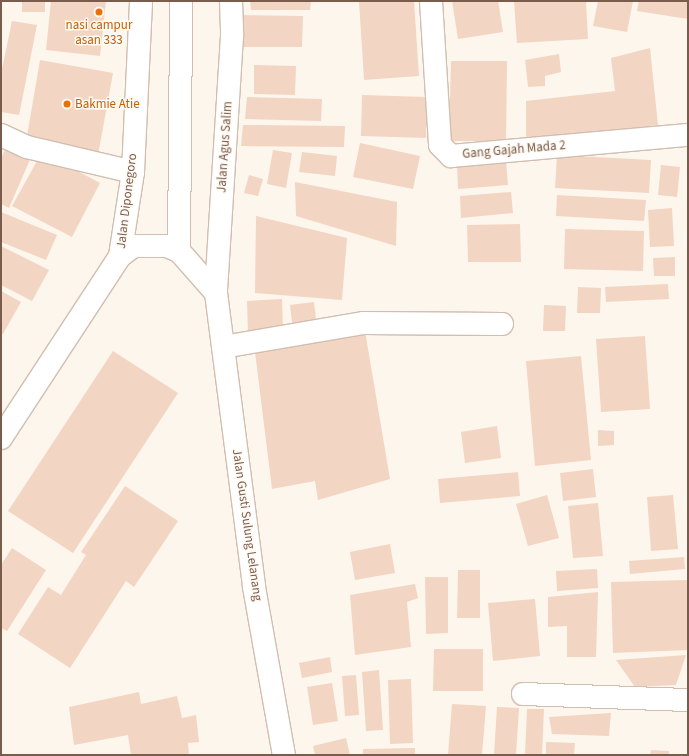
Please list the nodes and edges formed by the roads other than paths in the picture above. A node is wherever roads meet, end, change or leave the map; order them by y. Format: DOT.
graph roads {
  1 [pos="142,1"];
  2 [pos="181,1"];
  3 [pos="231,1"];
  4 [pos="431,1"];
  5 [pos="1,135"];
  6 [pos="688,135"];
  7 [pos="133,172"];
  8 [pos="179,251"];
  9 [pos="120,256"];
  10 [pos="216,293"];
  11 [pos="502,324"];
  12 [pos="223,347"];
  13 [pos="1,438"];
  14 [pos="524,694"];
  15 [pos="688,700"];
  16 [pos="284,755"];
  1 -- 7 [label="street, Jalan Diponegoro"];
  2 -- 8 [label="street"];
  3 -- 10 [label="street, Jalan Agus Salim"];
  4 -- 6 [label="street, Gang Gajah Mada 2"];
  5 -- 7 [label="street"];
  7 -- 9 [label="street, Jalan Diponegoro"];
  8 -- 9 [label="street"];
  8 -- 10 [label="street"];
  9 -- 13 [label="street, Jalan Diponegoro"];
  10 -- 12 [label="street, Jalan Gusti Sulung Lelanang"];
  11 -- 12 [label="street"];
  12 -- 16 [label="street, Jalan Gusti Sulung Lelanang"];
  14 -- 15 [label="street"];
}
